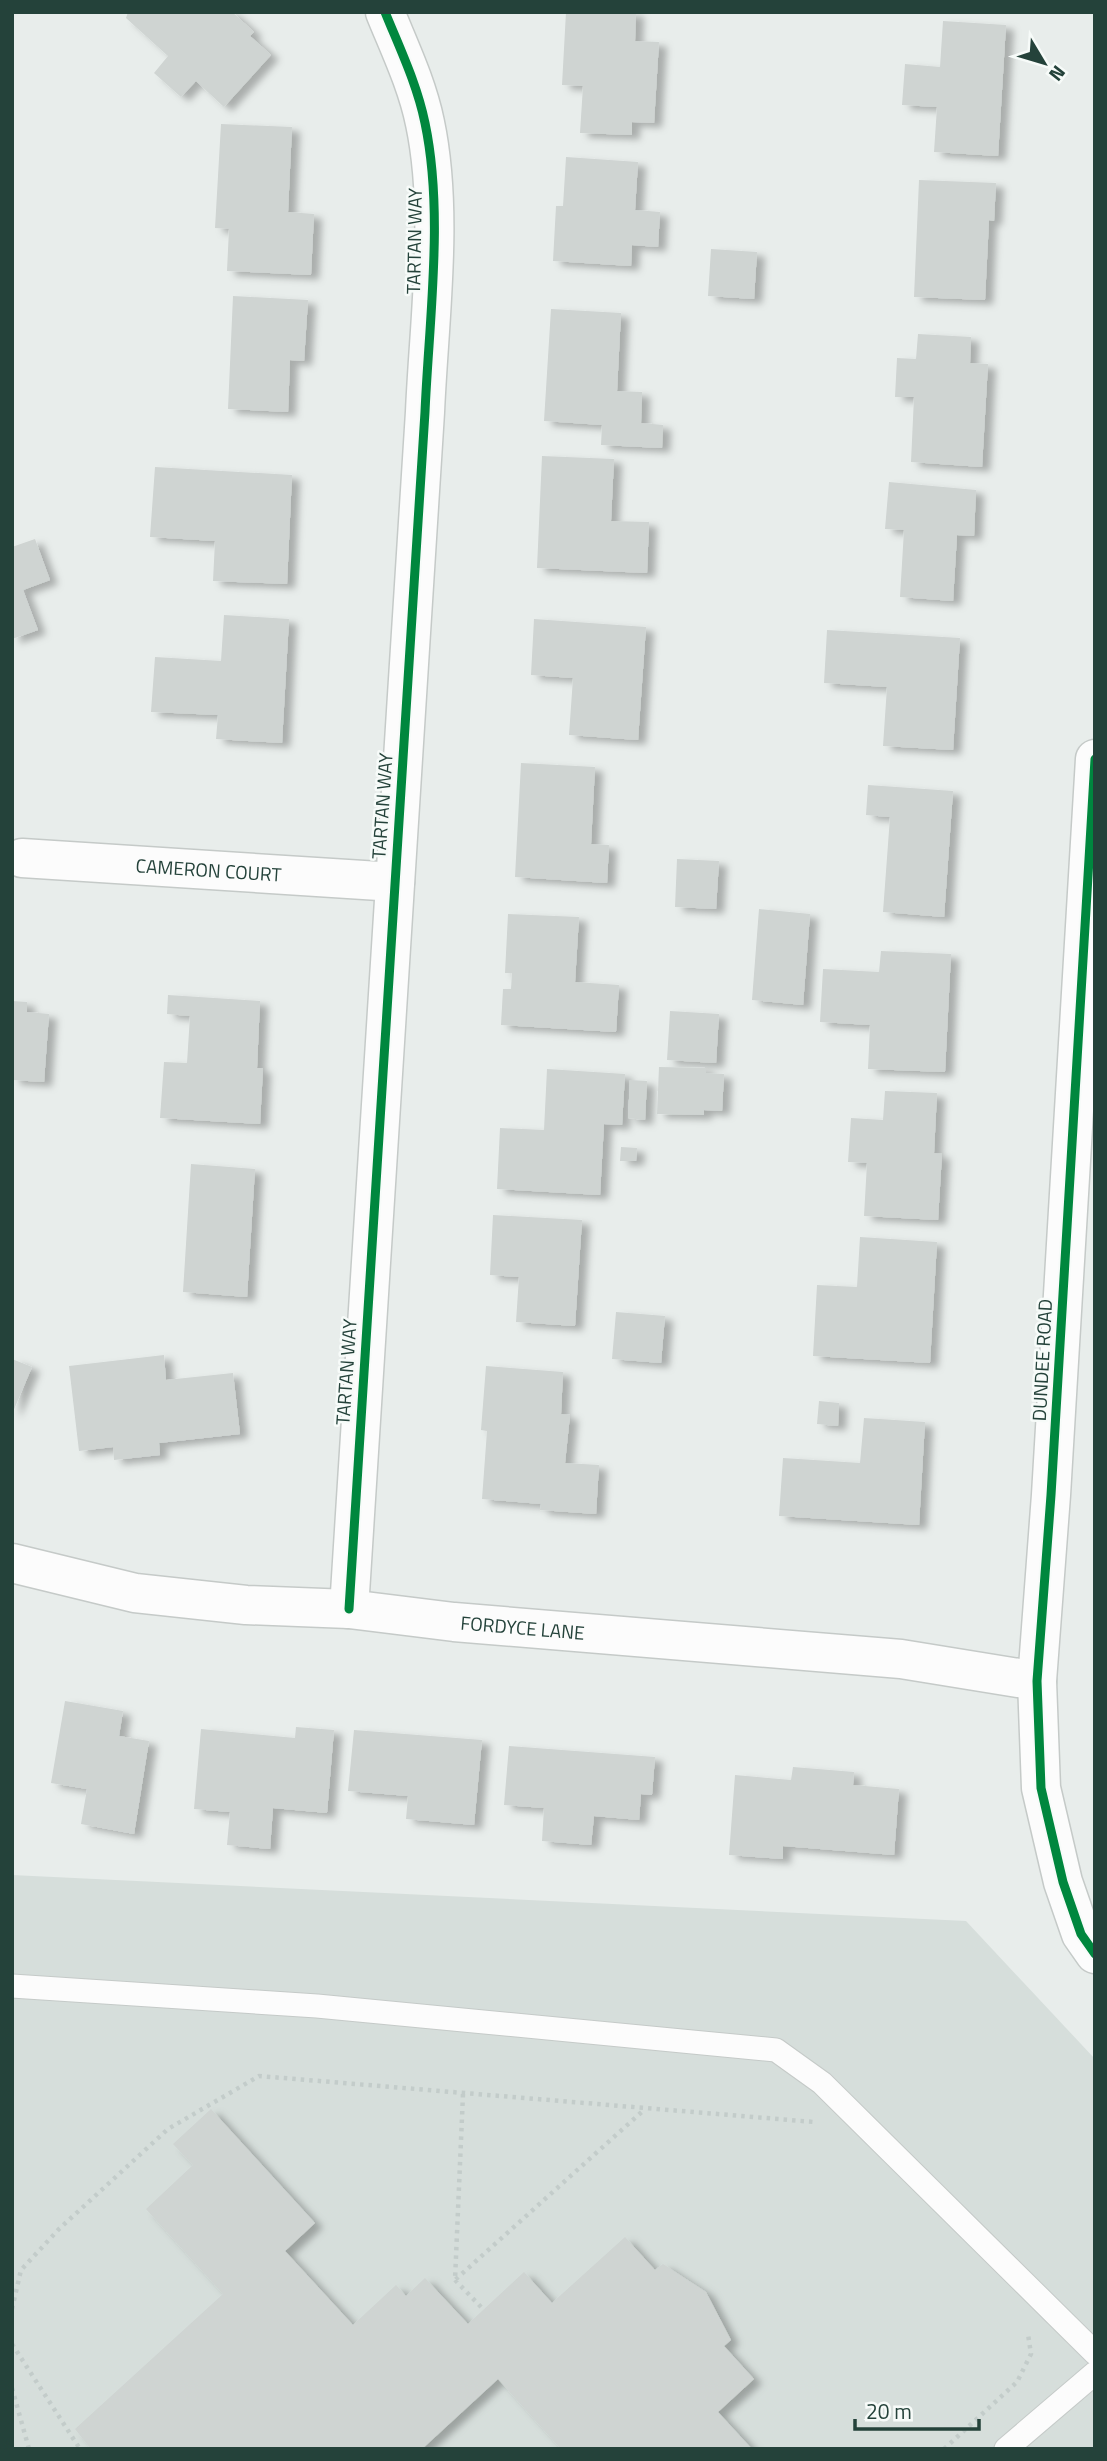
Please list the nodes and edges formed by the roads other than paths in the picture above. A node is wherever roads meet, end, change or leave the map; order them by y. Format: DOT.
graph roads {
  1 [pos="385,12"];
  2 [pos="1095,759"];
  3 [pos="1092,834"];
  4 [pos="22,858"];
  5 [pos="394,882"];
  6 [pos="12,1563"];
  7 [pos="349,1609"];
  8 [pos="1037,1681"];
  9 [pos="1079,1883"];
  10 [pos="1095,1954"];
  11 [pos="12,1986"];
  12 [pos="1095,2353"];
  13 [pos="1095,2373"];
  14 [pos="1006,2449"];
  1 -- 5 [label="street, TARTAN WAY"];
  2 -- 3 [label="street, DUNDEE ROAD"];
  3 -- 8 [label="street, DUNDEE ROAD"];
  4 -- 5 [label="street, CAMERON COURT"];
  5 -- 7 [label="street, TARTAN WAY"];
  6 -- 7 [label="street, FORDYCE LANE"];
  7 -- 8 [label="street, FORDYCE LANE"];
  8 -- 9 [label="street, DUNDEE ROAD"];
  9 -- 10 [label="street, DUNDEE ROAD"];
  11 -- 12 [label="lane"];
  13 -- 14 [label="lane"];
}
